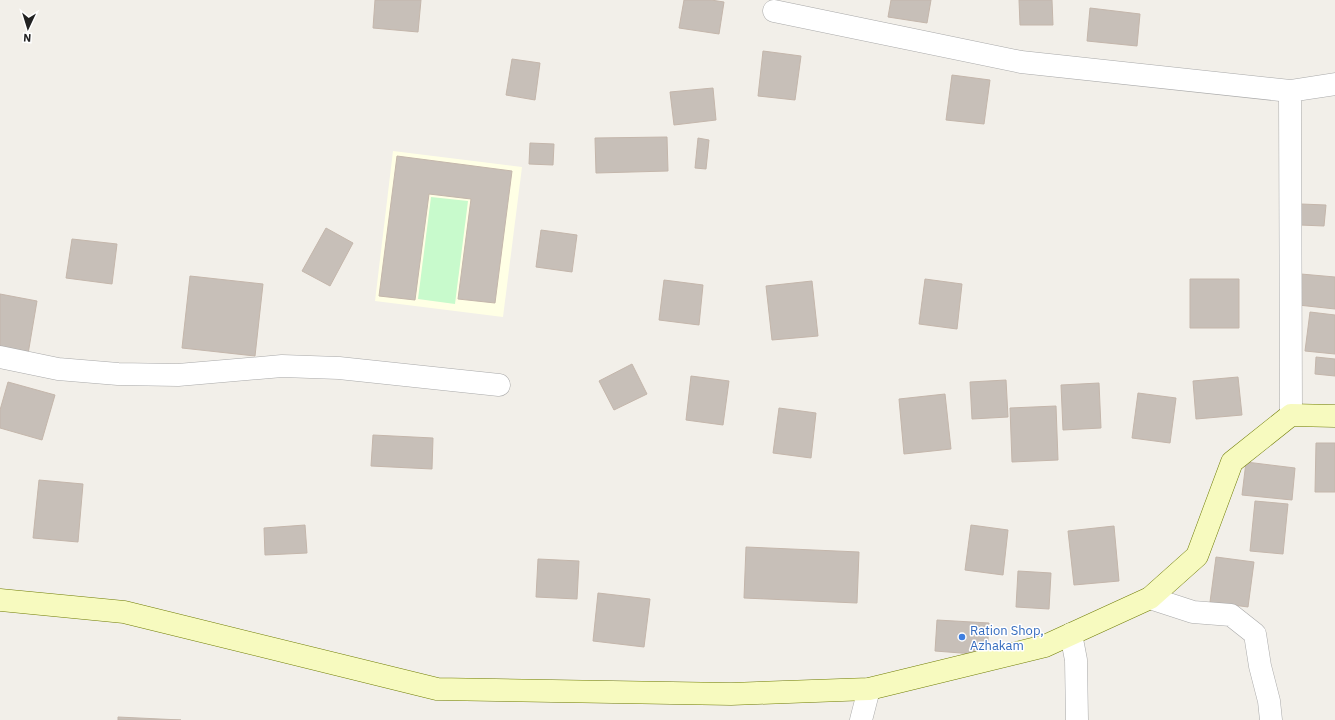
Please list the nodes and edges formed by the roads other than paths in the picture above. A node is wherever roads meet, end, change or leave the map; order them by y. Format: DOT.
graph roads {
  1 [pos="774,11"];
  2 [pos="1335,84"];
  3 [pos="1290,91"];
  4 [pos="0,357"];
  5 [pos="499,385"];
  6 [pos="1291,415"];
  7 [pos="1335,416"];
  8 [pos="1150,598"];
  9 [pos="0,600"];
  10 [pos="1071,634"];
  11 [pos="869,689"];
  12 [pos="861,720"];
  13 [pos="1077,720"];
  14 [pos="1272,720"];
  1 -- 3 [label="street"];
  2 -- 3 [label="street"];
  3 -- 6 [label="street"];
  4 -- 5 [label="street"];
  6 -- 7 [label="main road"];
  6 -- 8 [label="main road"];
  8 -- 10 [label="main road"];
  8 -- 14 [label="street"];
  9 -- 11 [label="main road"];
  10 -- 11 [label="main road"];
  10 -- 13 [label="street"];
  11 -- 12 [label="street"];
}
